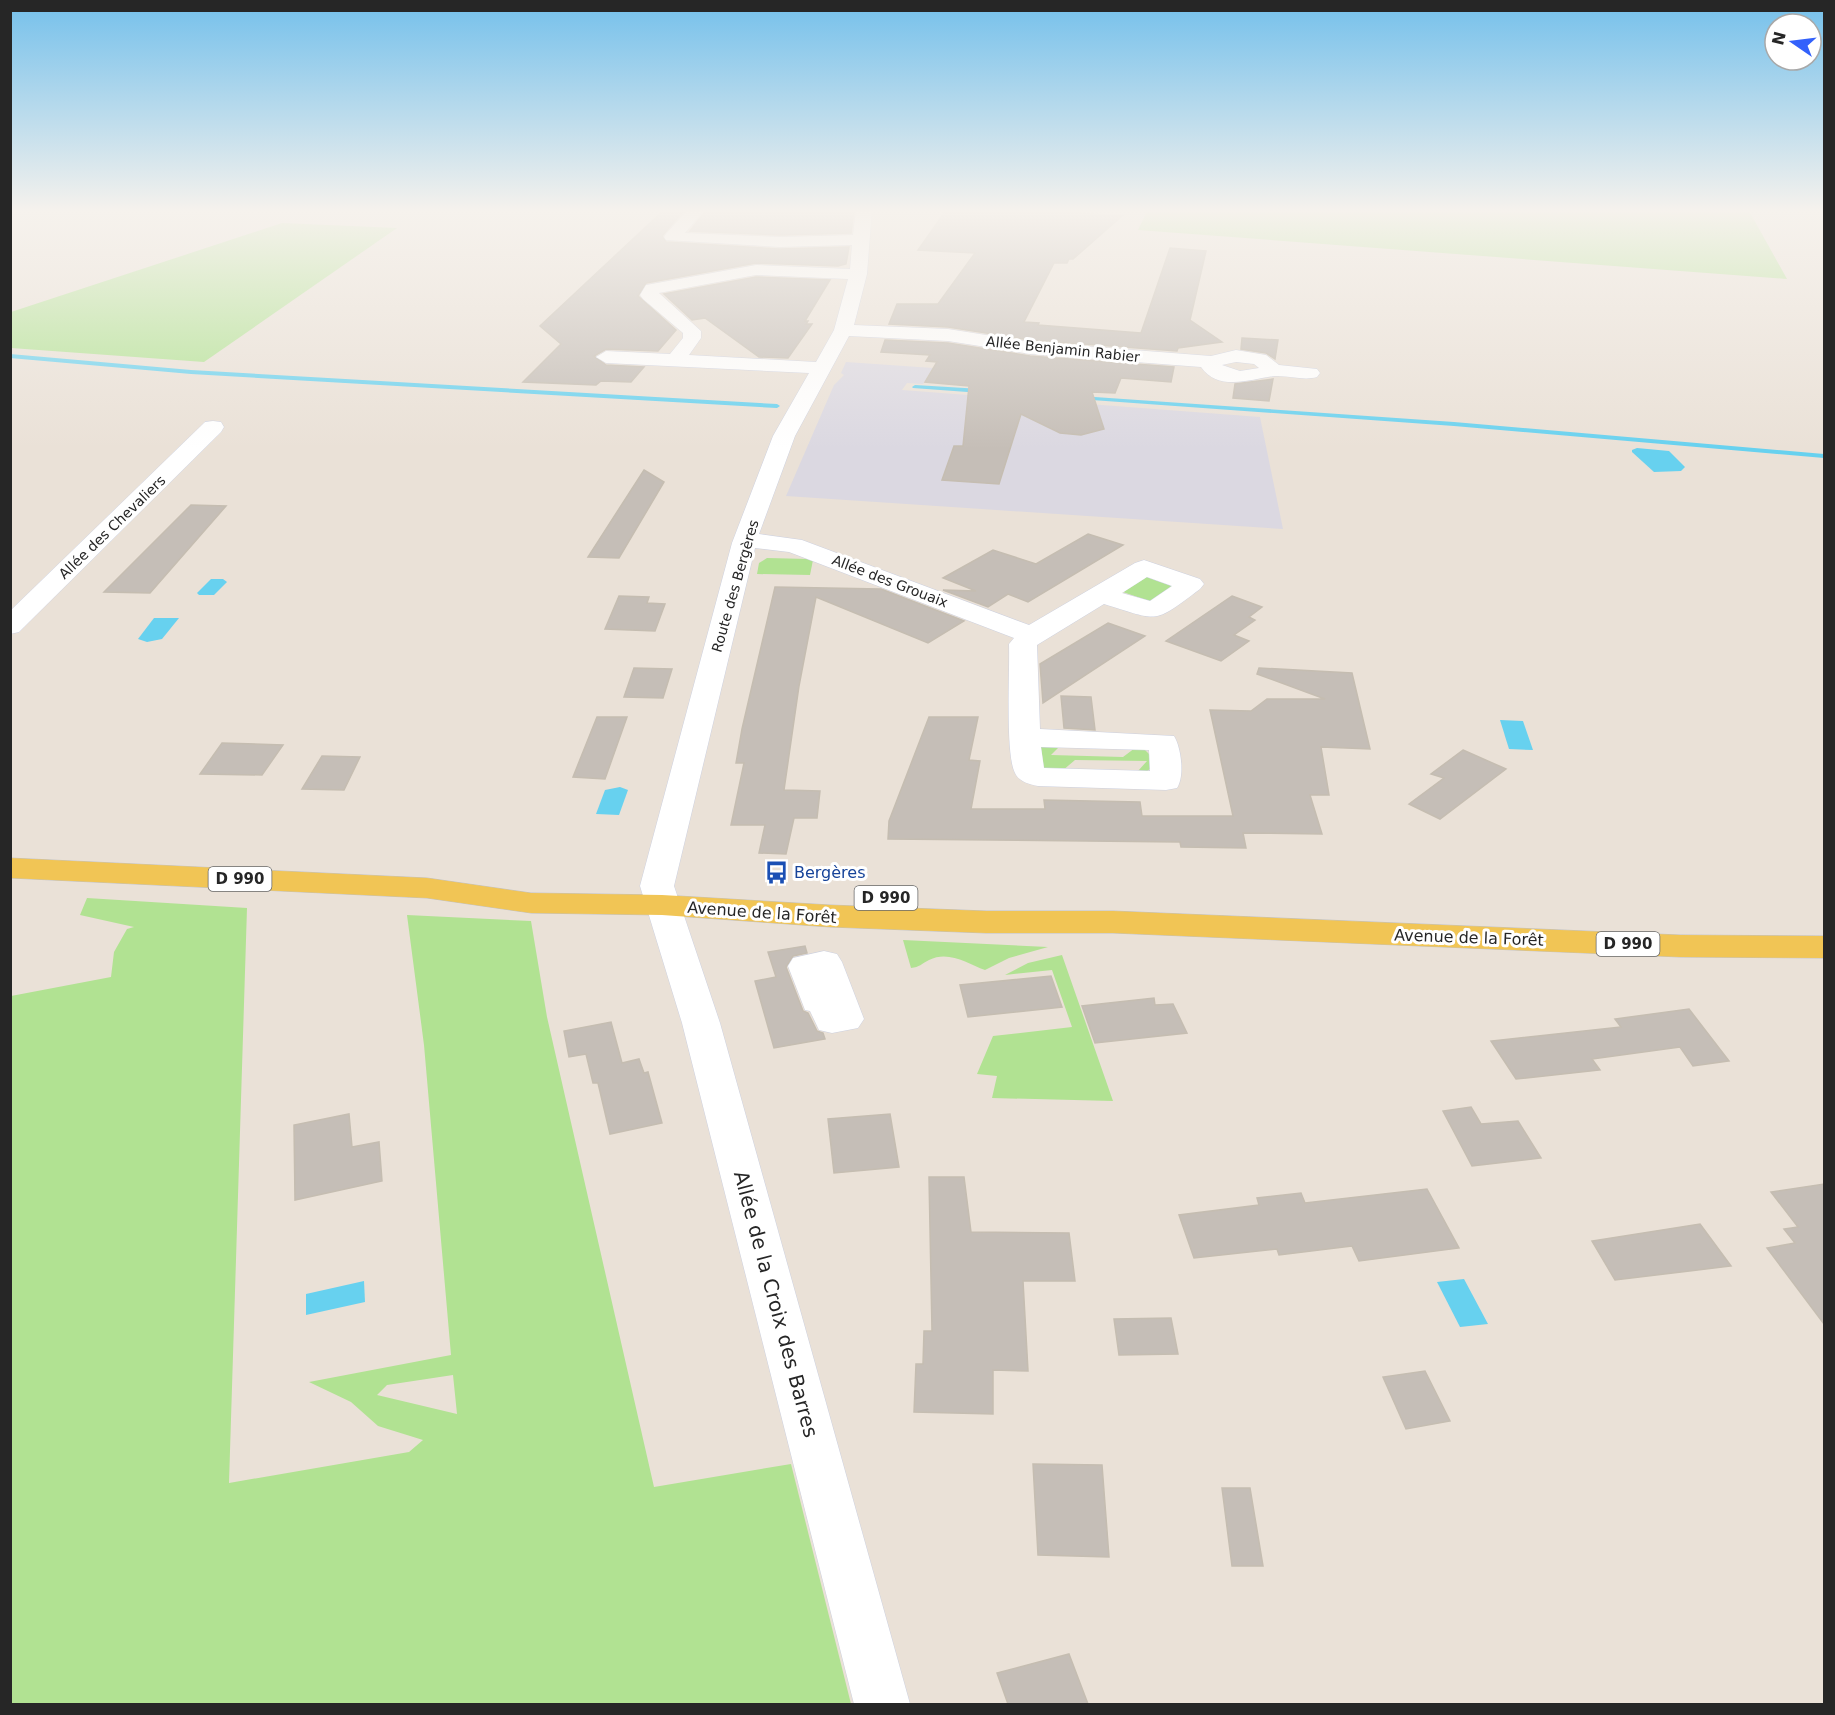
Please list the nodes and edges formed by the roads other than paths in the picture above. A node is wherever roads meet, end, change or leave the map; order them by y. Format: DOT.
graph roads {
  1 [pos="652,289"];
  2 [pos="854,289"];
  3 [pos="843,330"];
  4 [pos="606,357"];
  5 [pos="676,360"];
  6 [pos="822,368"];
  7 [pos="1310,373"];
  8 [pos="213,427"];
  9 [pos="745,540"];
  10 [pos="1101,595"];
  11 [pos="10,626"];
  12 [pos="1031,635"];
  13 [pos="1025,737"];
  14 [pos="10,868"];
  15 [pos="660,896"];
  16 [pos="1824,947"];
  17 [pos="882,1704"];
  1 -- 5 [label="street"];
  2 -- 3 [label="street, Route des Bergères"];
  3 -- 6 [label="street, Route des Bergères"];
  3 -- 7 [label="street, Allée Benjamin Rabier"];
  4 -- 5 [label="street"];
  5 -- 6 [label="street"];
  6 -- 9 [label="street, Route des Bergères"];
  8 -- 11 [label="street, Allée des Chevaliers"];
  9 -- 12 [label="street, Allée des Grouaix"];
  9 -- 15 [label="street, Route des Bergères"];
  10 -- 12 [label="street"];
  12 -- 13 [label="street"];
  14 -- 15 [label="main road, D 990"];
  15 -- 16 [label="main road, Avenue de la Forêt / D 990"];
  15 -- 17 [label="street, Allée de la Croix des Barres"];
}
